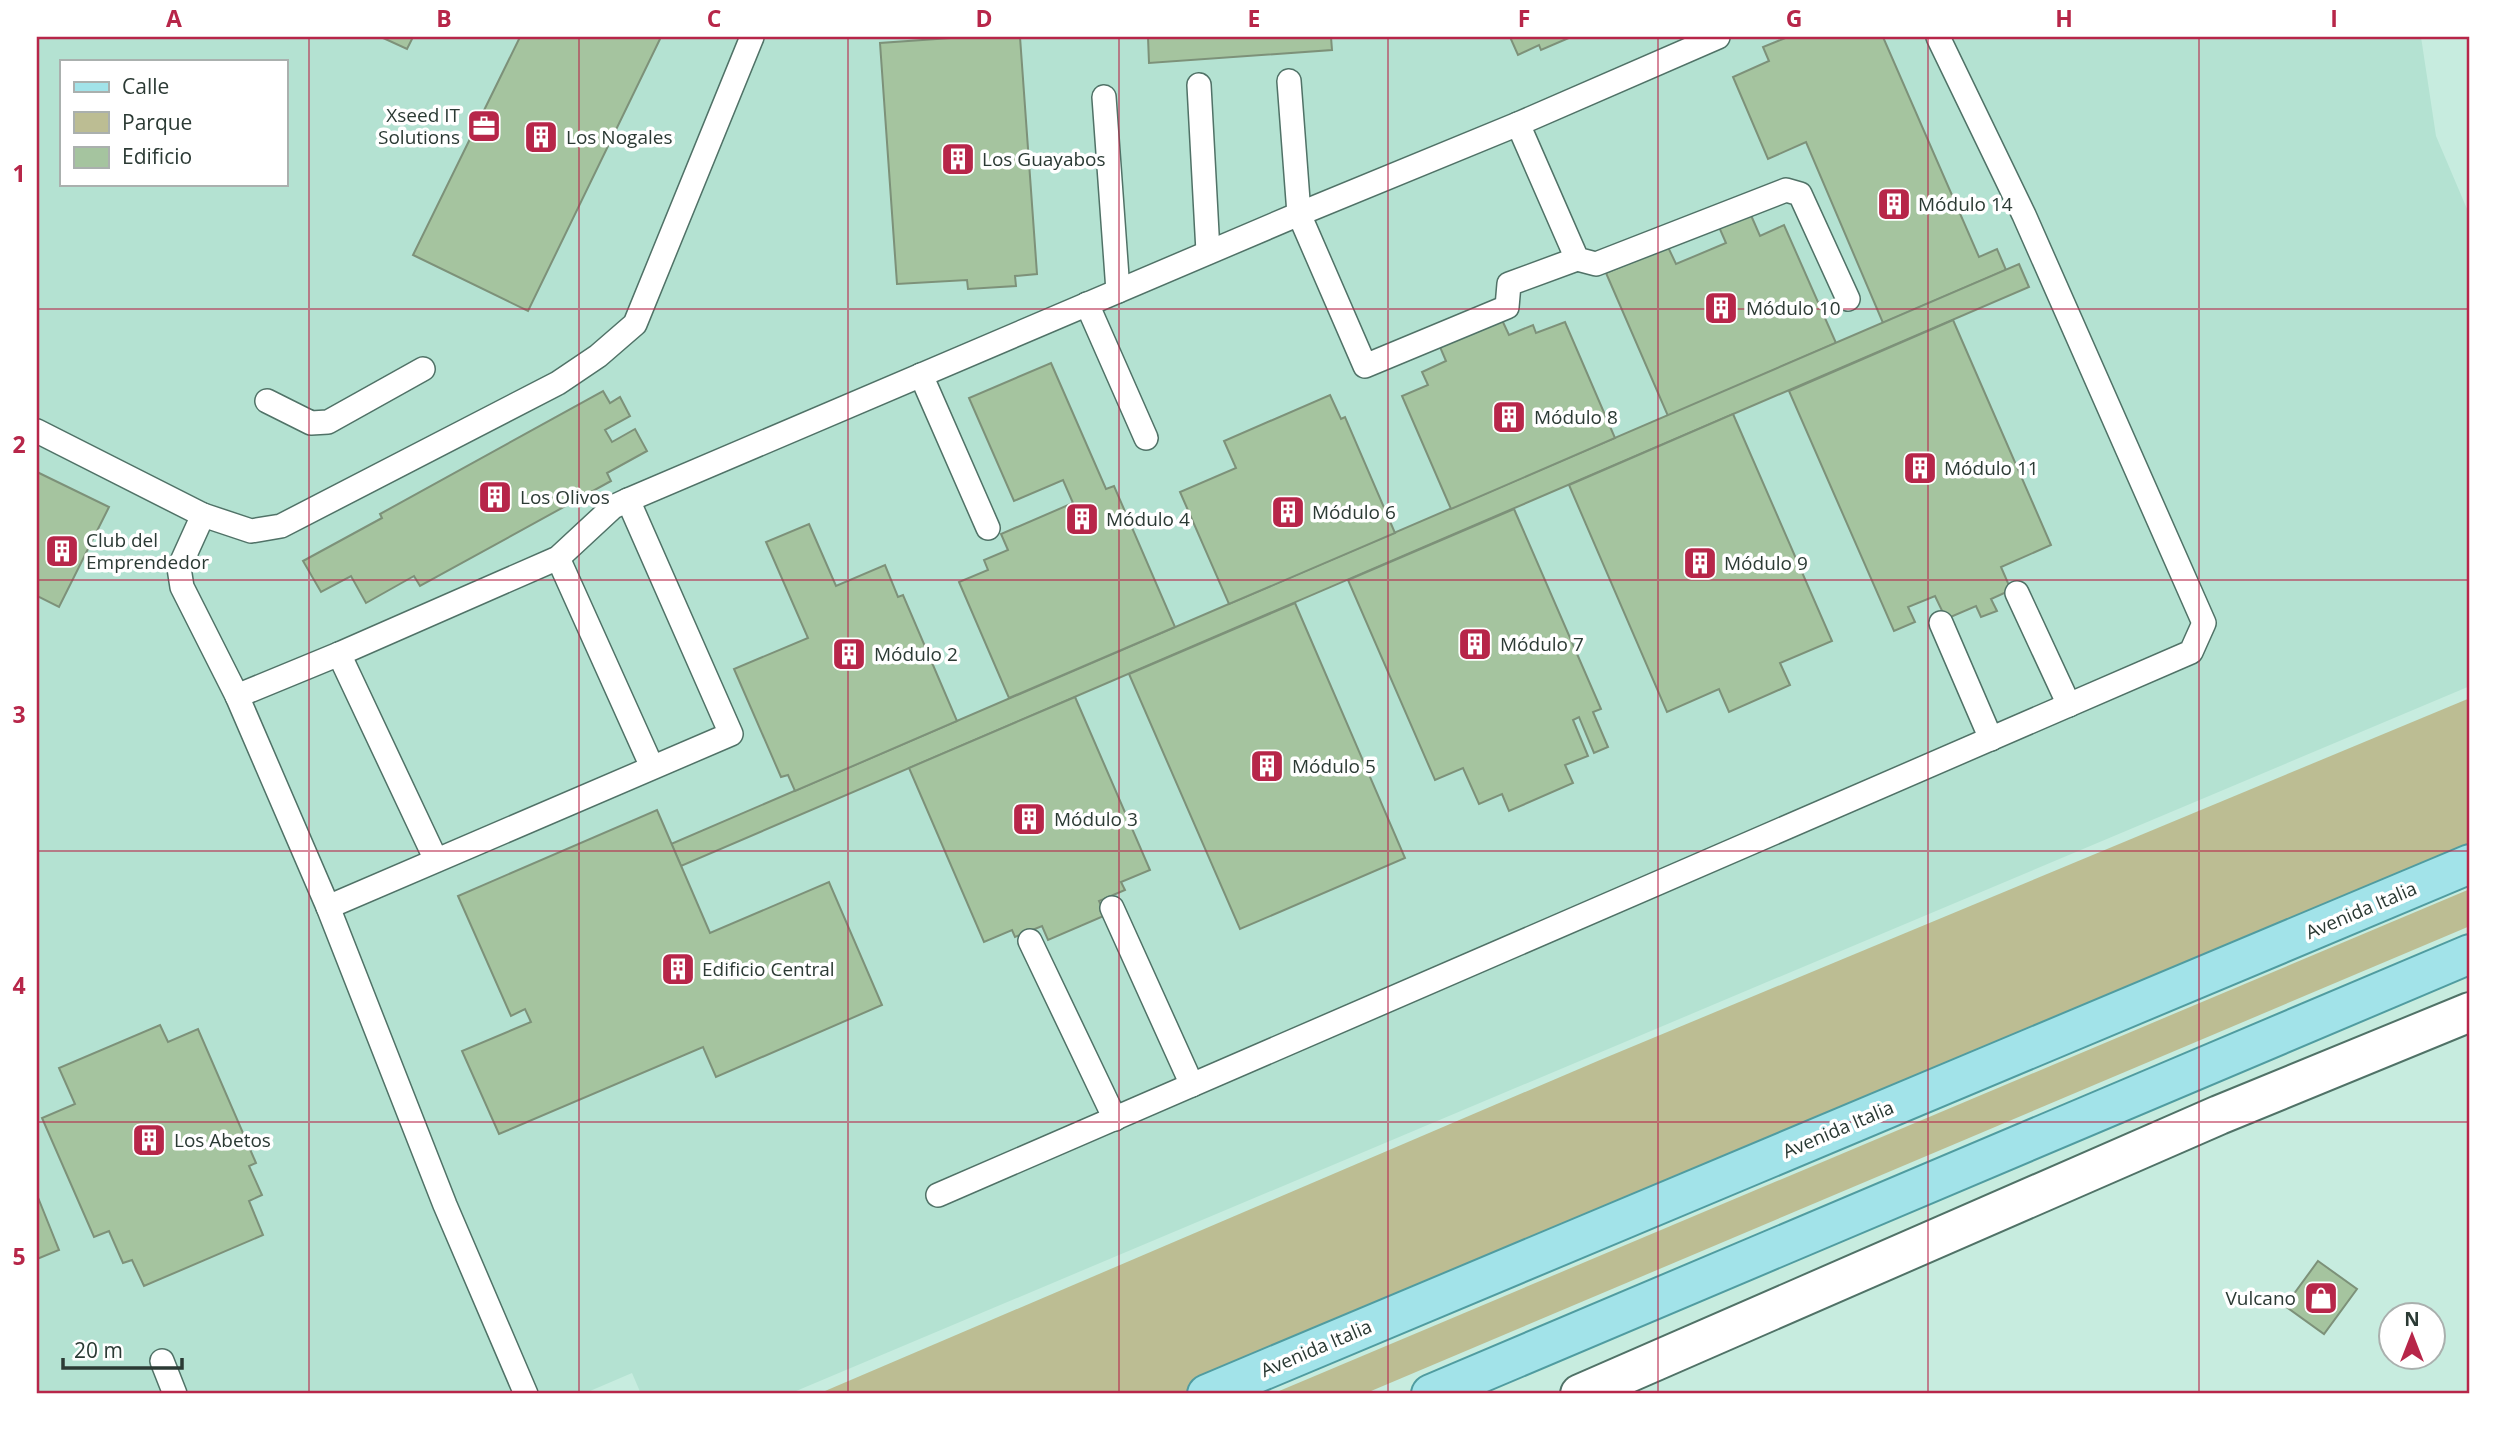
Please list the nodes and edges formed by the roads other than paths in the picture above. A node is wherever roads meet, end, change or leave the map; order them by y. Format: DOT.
graph roads {
  1 [pos="752,37"];
  2 [pos="1718,37"];
  3 [pos="1938,37"];
  4 [pos="1289,81"];
  5 [pos="1199,85"];
  6 [pos="1104,97"];
  7 [pos="1518,124"];
  8 [pos="1299,214"];
  9 [pos="1208,253"];
  10 [pos="1577,259"];
  11 [pos="1118,291"];
  12 [pos="1848,299"];
  13 [pos="1087,304"];
  14 [pos="422,369"];
  15 [pos="921,375"];
  16 [pos="267,401"];
  17 [pos="37,431"];
  18 [pos="1146,438"];
  19 [pos="628,500"];
  20 [pos="203,515"];
  21 [pos="988,528"];
  22 [pos="558,558"];
  23 [pos="2017,593"];
  24 [pos="1941,624"];
  25 [pos="339,654"];
  26 [pos="237,696"];
  27 [pos="2069,705"];
  28 [pos="1991,739"];
  29 [pos="652,767"];
  30 [pos="436,860"];
  31 [pos="2470,864"];
  32 [pos="328,907"];
  33 [pos="1112,908"];
  34 [pos="1030,941"];
  35 [pos="2470,954"];
  36 [pos="2470,1012"];
  37 [pos="2201,1069"];
  38 [pos="1192,1085"];
  39 [pos="2220,1115"];
  40 [pos="1115,1119"];
  41 [pos="938,1195"];
  42 [pos="162,1361"];
  43 [pos="175,1394"];
  44 [pos="526,1394"];
  45 [pos="1206,1394"];
  46 [pos="1431,1394"];
  47 [pos="1580,1394"];
  1 -- 20 [label="lane"];
  2 -- 7 [label="lane"];
  3 -- 27 [label="lane"];
  4 -- 8 [label="lane"];
  5 -- 9 [label="lane"];
  6 -- 11 [label="lane"];
  7 -- 8 [label="lane"];
  7 -- 10 [label="lane"];
  8 -- 9 [label="lane"];
  8 -- 10 [label="lane"];
  9 -- 11 [label="lane"];
  10 -- 12 [label="lane"];
  11 -- 13 [label="lane"];
  13 -- 15 [label="lane"];
  13 -- 18 [label="lane"];
  14 -- 16 [label="lane"];
  15 -- 19 [label="lane"];
  15 -- 21 [label="lane"];
  17 -- 20 [label="lane"];
  19 -- 22 [label="lane"];
  19 -- 29 [label="lane"];
  20 -- 26 [label="lane"];
  22 -- 25 [label="lane"];
  22 -- 29 [label="lane"];
  23 -- 27 [label="lane"];
  24 -- 28 [label="lane"];
  25 -- 26 [label="lane"];
  25 -- 30 [label="lane"];
  26 -- 32 [label="lane"];
  27 -- 28 [label="lane"];
  28 -- 38 [label="lane"];
  29 -- 30 [label="lane"];
  30 -- 32 [label="lane"];
  31 -- 45 [label="main road, Avenida Italia"];
  32 -- 44 [label="lane"];
  33 -- 38 [label="lane"];
  34 -- 40 [label="lane"];
  35 -- 37 [label="main road"];
  36 -- 39 [label="street"];
  37 -- 39 [label="street"];
  37 -- 46 [label="main road"];
  38 -- 40 [label="lane"];
  39 -- 47 [label="street"];
  40 -- 41 [label="lane"];
  42 -- 43 [label="lane"];
}
